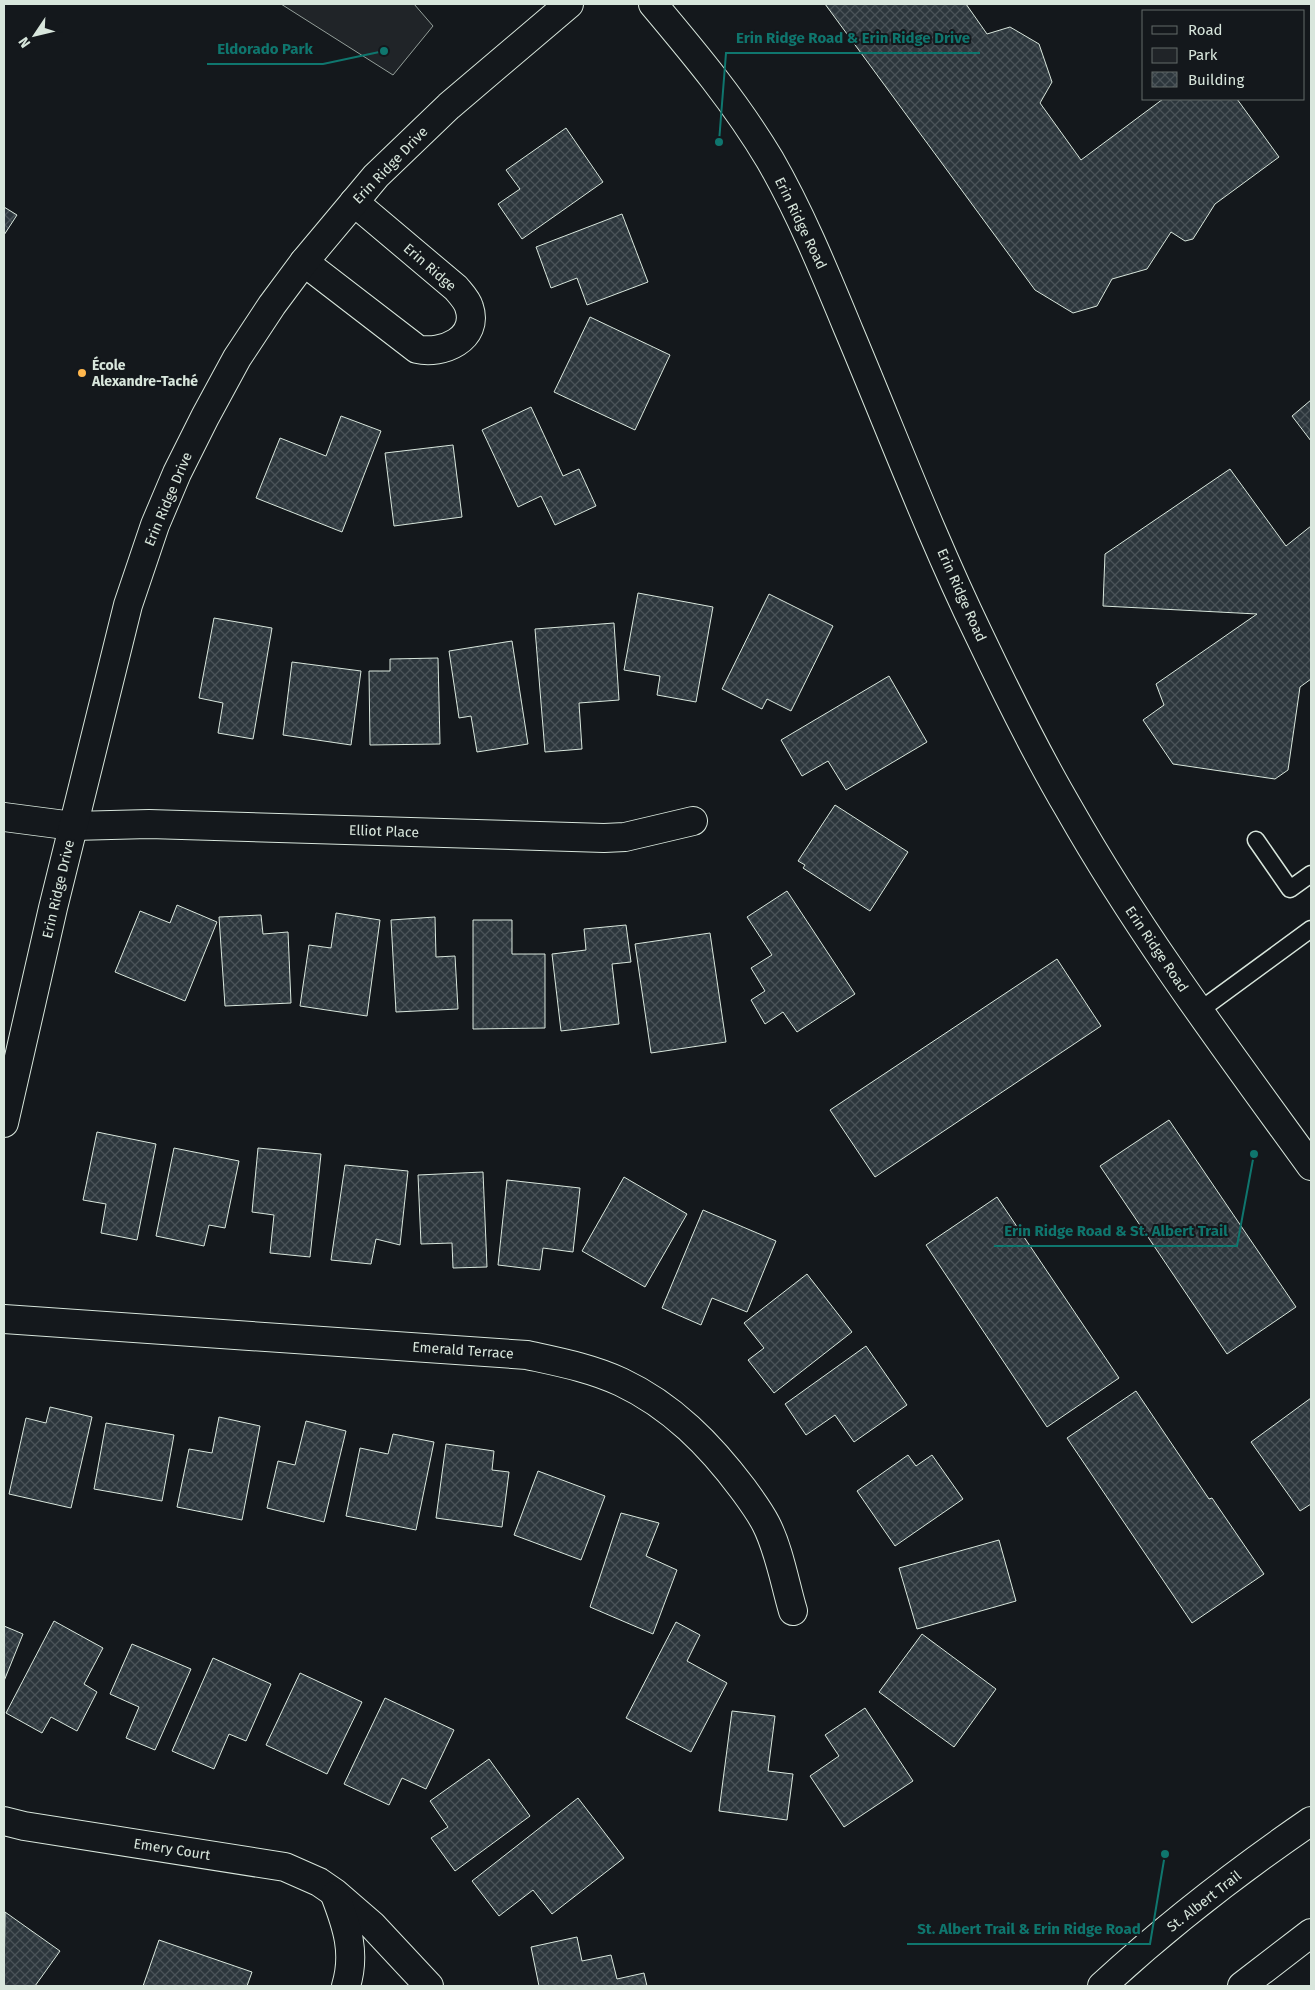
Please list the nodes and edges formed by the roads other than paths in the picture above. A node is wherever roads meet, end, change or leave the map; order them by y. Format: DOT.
graph roads {
  1 [pos="569,4"];
  2 [pos="653,4"];
  3 [pos="354,202"];
  4 [pos="304,262"];
  5 [pos="4,817"];
  6 [pos="693,821"];
  7 [pos="73,826"];
  8 [pos="1256,840"];
  9 [pos="1311,874"];
  10 [pos="1311,929"];
  11 [pos="1199,1011"];
  12 [pos="4,1123"];
  13 [pos="1311,1166"];
  14 [pos="4,1319"];
  15 [pos="793,1611"];
  16 [pos="4,1821"];
  17 [pos="1311,1821"];
  18 [pos="335,1893"];
  19 [pos="1311,1933"];
  20 [pos="346,1986"];
  21 [pos="429,1986"];
  22 [pos="1102,1986"];
  23 [pos="1242,1986"];
  1 -- 3 [label="street, Erin Ridge Drive"];
  2 -- 11 [label="street, Erin Ridge Road"];
  3 -- 4 [label="street, Erin Ridge Drive"];
  3 -- 4 [label="street, Erin Ridge"];
  4 -- 7 [label="street, Erin Ridge Drive"];
  5 -- 7 [label="street, Elliot Place"];
  6 -- 7 [label="street, Elliot Place"];
  7 -- 12 [label="street, Erin Ridge Drive"];
  8 -- 9 [label="lane"];
  10 -- 11 [label="lane"];
  11 -- 13 [label="street, Erin Ridge Road"];
  14 -- 15 [label="street, Emerald Terrace"];
  16 -- 18 [label="street, Emery Court"];
  17 -- 22 [label="street, St. Albert Trail"];
  18 -- 20 [label="street"];
  18 -- 21 [label="street, Emery Court"];
  19 -- 23 [label="street"];
}
